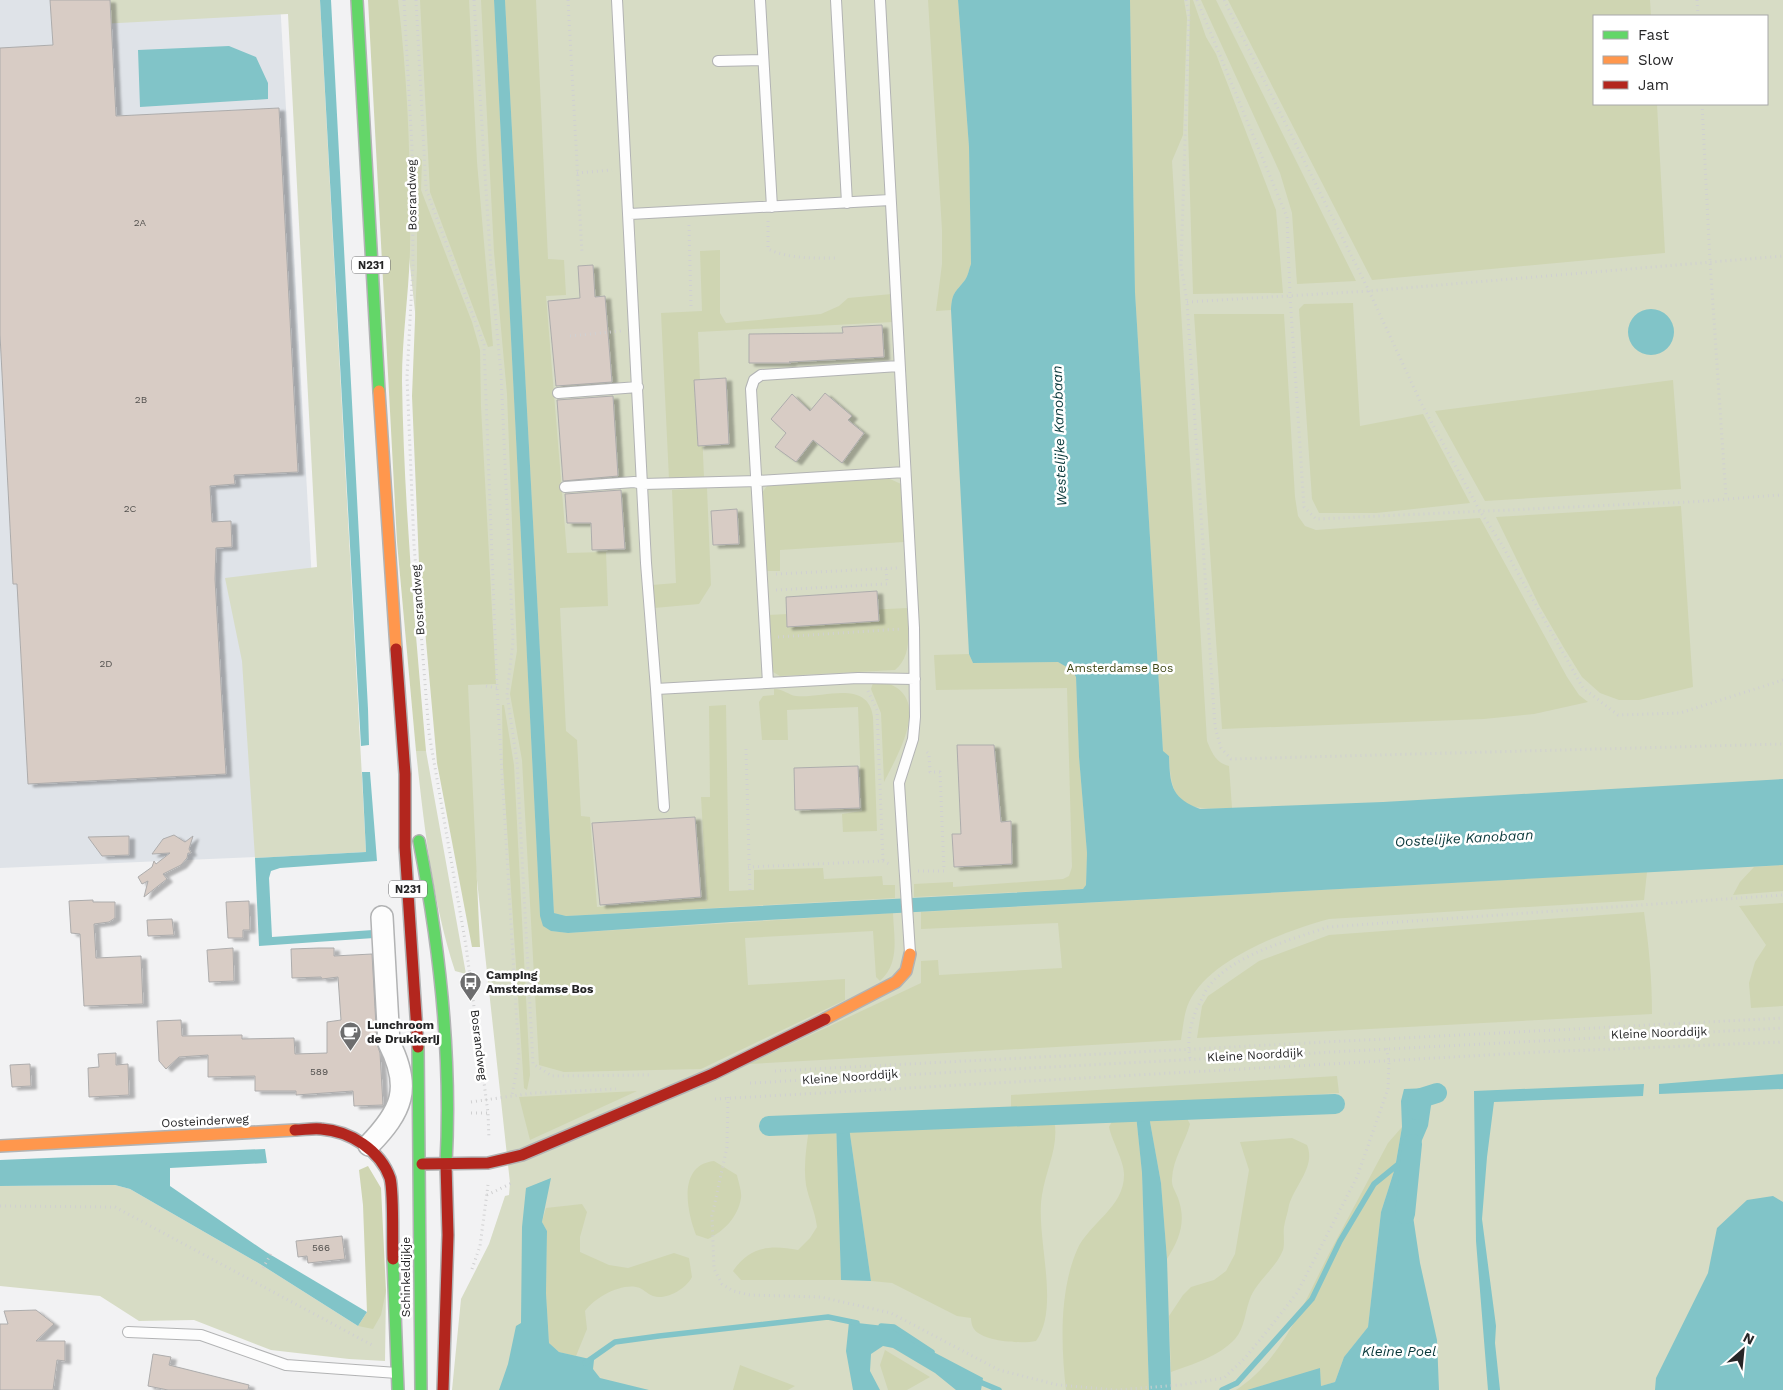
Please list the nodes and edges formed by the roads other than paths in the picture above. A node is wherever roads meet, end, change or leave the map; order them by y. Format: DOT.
graph roads {
  1 [pos="356,0"];
  2 [pos="617,0"];
  3 [pos="760,0"];
  4 [pos="836,0"];
  5 [pos="880,0"];
  6 [pos="763,60"];
  7 [pos="718,61"];
  8 [pos="890,200"];
  9 [pos="847,203"];
  10 [pos="770,207"];
  11 [pos="630,214"];
  12 [pos="900,366"];
  13 [pos="638,387"];
  14 [pos="558,392"];
  15 [pos="905,472"];
  16 [pos="758,481"];
  17 [pos="643,484"];
  18 [pos="565,487"];
  19 [pos="915,680"];
  20 [pos="768,683"];
  21 [pos="656,689"];
  22 [pos="404,774"];
  23 [pos="664,807"];
  24 [pos="382,917"];
  25 [pos="910,954"];
  26 [pos="369,1145"];
  27 [pos="0,1146"];
  28 [pos="420,1164"];
  29 [pos="446,1164"];
  30 [pos="128,1332"];
  31 [pos="398,1373"];
  32 [pos="398,1390"];
  33 [pos="421,1390"];
  34 [pos="443,1390"];
  1 -- 22 [label="main road, Bosrandweg / N231"];
  2 -- 11 [label="lane"];
  3 -- 6 [label="lane"];
  4 -- 9 [label="lane"];
  5 -- 8 [label="lane"];
  6 -- 7 [label="lane"];
  6 -- 10 [label="lane"];
  8 -- 9 [label="lane"];
  8 -- 12 [label="lane"];
  9 -- 10 [label="lane"];
  10 -- 11 [label="lane"];
  11 -- 13 [label="lane"];
  12 -- 15 [label="lane"];
  12 -- 16 [label="lane"];
  13 -- 14 [label="lane"];
  13 -- 17 [label="lane"];
  15 -- 16 [label="lane"];
  15 -- 19 [label="lane"];
  16 -- 17 [label="lane"];
  16 -- 20 [label="lane"];
  17 -- 18 [label="lane"];
  17 -- 21 [label="lane"];
  19 -- 20 [label="lane"];
  19 -- 25 [label="lane"];
  20 -- 21 [label="lane"];
  21 -- 23 [label="lane"];
  22 -- 28 [label="main road, Bosrandweg / N231"];
  22 -- 29 [label="main road, Bosrandweg / N231"];
  24 -- 26 [label="street"];
  25 -- 29 [label="main road"];
  26 -- 27 [label="main road, Oosteinderweg"];
  26 -- 31 [label="main road, Schinkeldijkje"];
  28 -- 29 [label="main road"];
  28 -- 33 [label="main road, Schinkeldijkje / N231"];
  29 -- 34 [label="main road, N231"];
  30 -- 31 [label="lane"];
  31 -- 32 [label="main road, Schinkeldijkje"];
}
